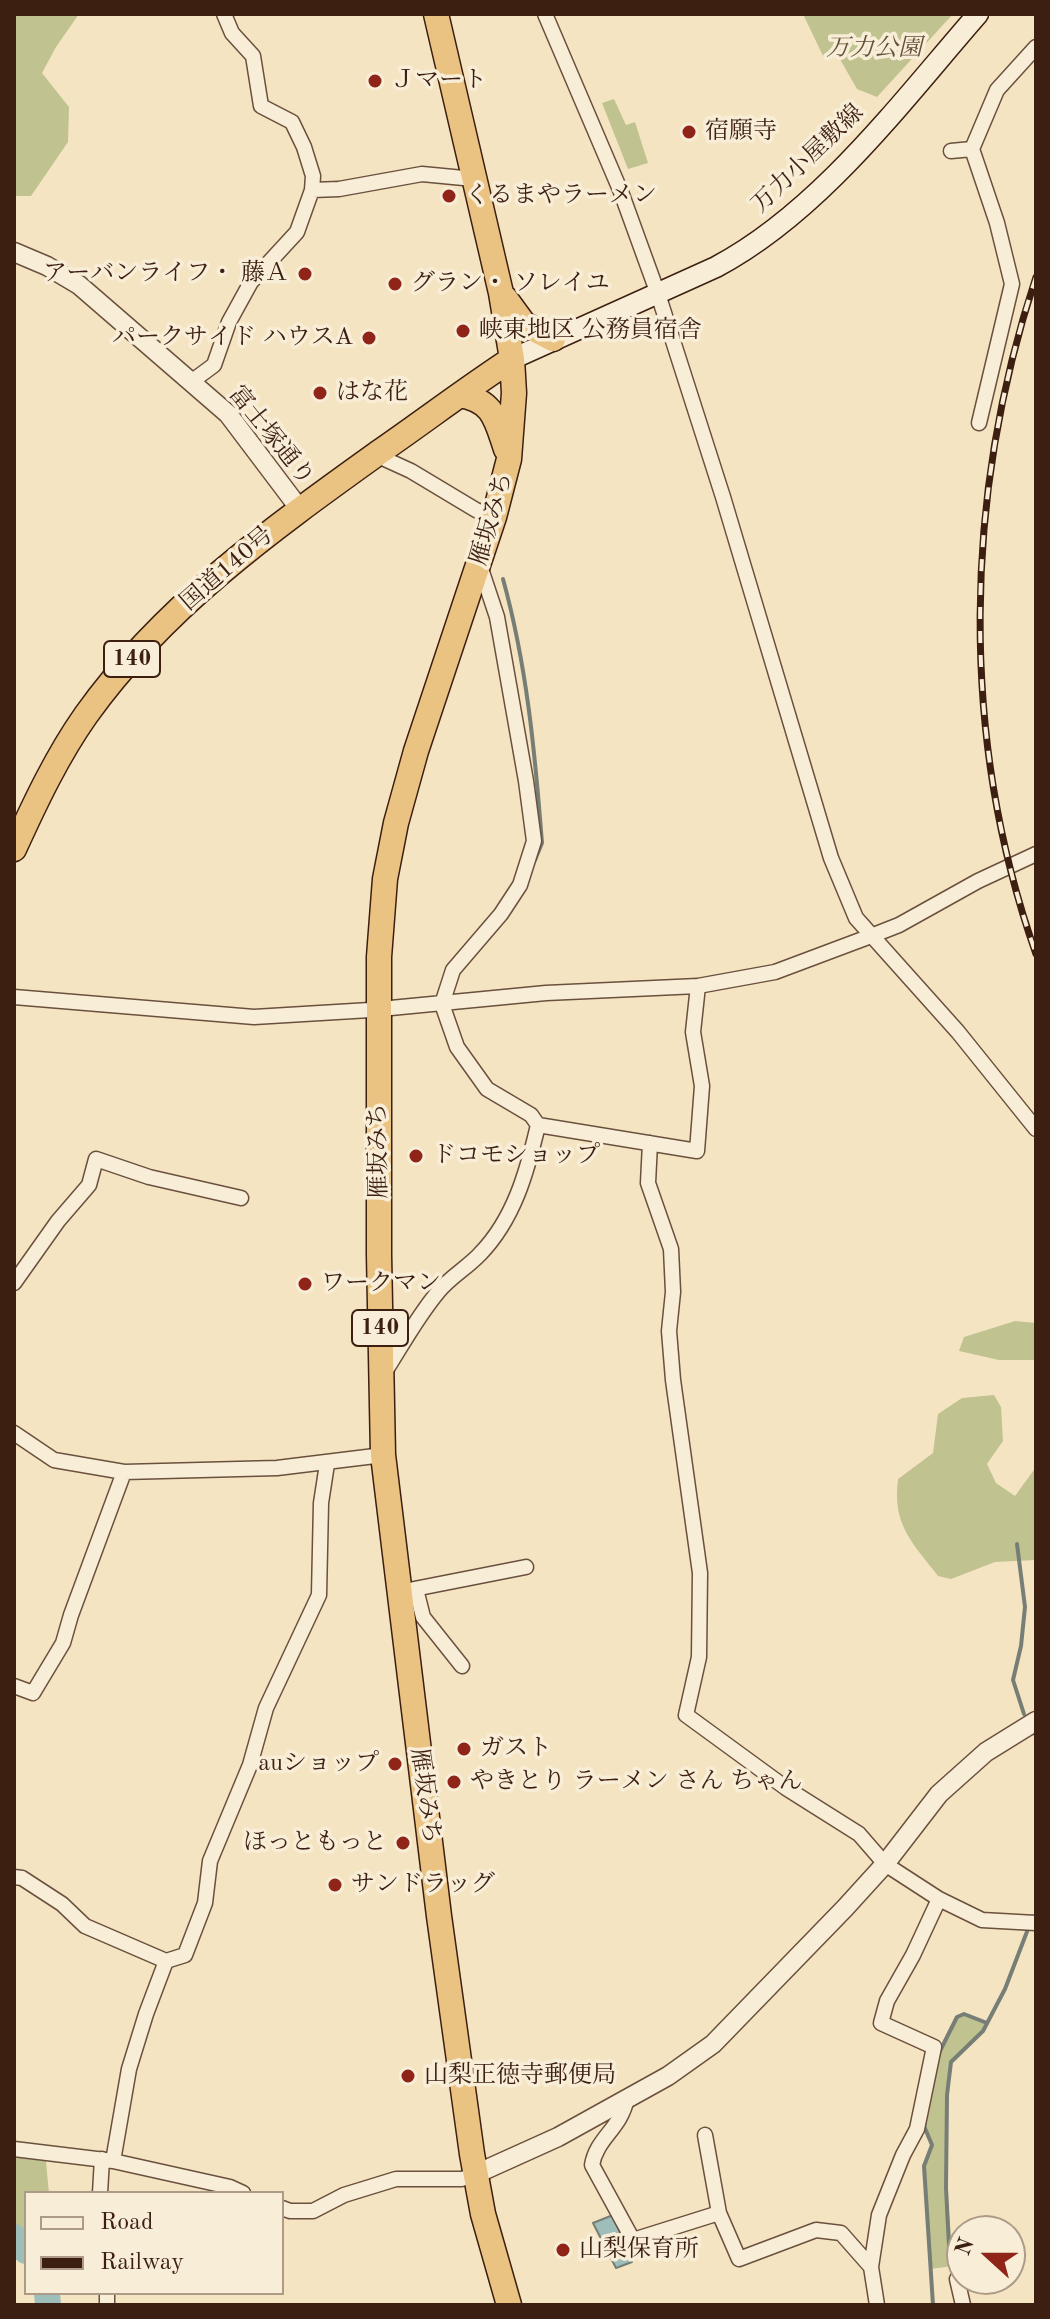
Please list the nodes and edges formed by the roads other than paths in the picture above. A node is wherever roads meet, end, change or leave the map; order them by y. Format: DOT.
graph roads {
  1 [pos="224,14"];
  2 [pos="436,14"];
  3 [pos="545,14"];
  4 [pos="978,14"];
  5 [pos="1036,47"];
  6 [pos="972,149"];
  7 [pos="951,151"];
  8 [pos="474,179"];
  9 [pos="312,190"];
  10 [pos="14,252"];
  11 [pos="501,293"];
  12 [pos="658,294"];
  13 [pos="553,339"];
  14 [pos="512,359"];
  15 [pos="191,382"];
  16 [pos="460,395"];
  17 [pos="979,423"];
  18 [pos="376,455"];
  19 [pos="509,459"];
  20 [pos="299,508"];
  21 [pos="494,517"];
  22 [pos="480,566"];
  23 [pos="14,849"];
  24 [pos="1036,854"];
  25 [pos="871,936"];
  26 [pos="698,986"];
  27 [pos="14,997"];
  28 [pos="442,1004"];
  29 [pos="378,1009"];
  30 [pos="538,1125"];
  31 [pos="1036,1129"];
  32 [pos="650,1143"];
  33 [pos="241,1198"];
  34 [pos="14,1283"];
  35 [pos="381,1379"];
  36 [pos="14,1433"];
  37 [pos="383,1455"];
  38 [pos="327,1464"];
  39 [pos="124,1472"];
  40 [pos="526,1567"];
  41 [pos="407,1590"];
  42 [pos="462,1666"];
  43 [pos="14,1686"];
  44 [pos="1036,1721"];
  45 [pos="885,1864"];
  46 [pos="14,1877"];
  47 [pos="939,1899"];
  48 [pos="1036,1923"];
  49 [pos="166,1961"];
  50 [pos="627,2098"];
  51 [pos="705,2135"];
  52 [pos="14,2149"];
  53 [pos="108,2160"];
  54 [pos="476,2174"];
  55 [pos="100,2191"];
  56 [pos="237,2191"];
  57 [pos="284,2209"];
  58 [pos="719,2213"];
  59 [pos="871,2267"];
  60 [pos="509,2305"];
  61 [pos="877,2305"];
  1 -- 9 [label="street"];
  2 -- 8 [label="highway, 雁坂みち / 140"];
  3 -- 12 [label="street"];
  4 -- 12 [label="main road, 万力小屋敷線"];
  5 -- 6 [label="street"];
  6 -- 7 [label="street"];
  6 -- 17 [label="street"];
  8 -- 9 [label="street"];
  8 -- 11 [label="highway, 雁坂みち / 140"];
  9 -- 15 [label="street"];
  10 -- 15 [label="street, 富士塚通り"];
  11 -- 13 [label="highway"];
  11 -- 14 [label="highway, 雁坂みち / 140"];
  12 -- 13 [label="main road, 万力小屋敷線"];
  12 -- 25 [label="street"];
  13 -- 14 [label="main road, 万力小屋敷線"];
  14 -- 16 [label="highway, 国道140号 / 140"];
  14 -- 19 [label="highway, 雁坂みち / 140"];
  15 -- 20 [label="street, 富士塚通り"];
  16 -- 18 [label="highway, 国道140号 / 140"];
  16 -- 19 [label="highway"];
  18 -- 20 [label="highway, 国道140号 / 140"];
  18 -- 21 [label="street"];
  19 -- 21 [label="highway, 雁坂みち / 140"];
  20 -- 23 [label="highway, 国道140号 / 140"];
  21 -- 22 [label="highway, 雁坂みち / 140"];
  22 -- 28 [label="street"];
  22 -- 29 [label="highway, 雁坂みち / 140"];
  24 -- 25 [label="street"];
  25 -- 26 [label="street"];
  25 -- 31 [label="street"];
  26 -- 28 [label="street"];
  26 -- 32 [label="street"];
  27 -- 29 [label="street"];
  28 -- 29 [label="street"];
  28 -- 30 [label="street"];
  29 -- 35 [label="highway, 雁坂みち / 140"];
  30 -- 32 [label="street"];
  30 -- 35 [label="street"];
  32 -- 45 [label="street"];
  33 -- 34 [label="street"];
  35 -- 37 [label="highway, 雁坂みち / 140"];
  36 -- 39 [label="street"];
  37 -- 38 [label="street"];
  37 -- 41 [label="highway, 雁坂みち / 140"];
  38 -- 39 [label="street"];
  38 -- 49 [label="street"];
  39 -- 43 [label="street"];
  40 -- 41 [label="street"];
  41 -- 42 [label="street"];
  41 -- 54 [label="highway, 雁坂みち / 140"];
  44 -- 45 [label="street"];
  45 -- 47 [label="street"];
  45 -- 50 [label="street"];
  46 -- 49 [label="street"];
  47 -- 48 [label="street"];
  47 -- 59 [label="street"];
  49 -- 53 [label="street"];
  50 -- 54 [label="street"];
  50 -- 58 [label="street"];
  51 -- 58 [label="street"];
  52 -- 53 [label="street"];
  53 -- 55 [label="street"];
  53 -- 56 [label="street"];
  54 -- 57 [label="street"];
  54 -- 60 [label="highway, 雁坂みち / 140"];
  58 -- 59 [label="street"];
  59 -- 61 [label="street"];
}
